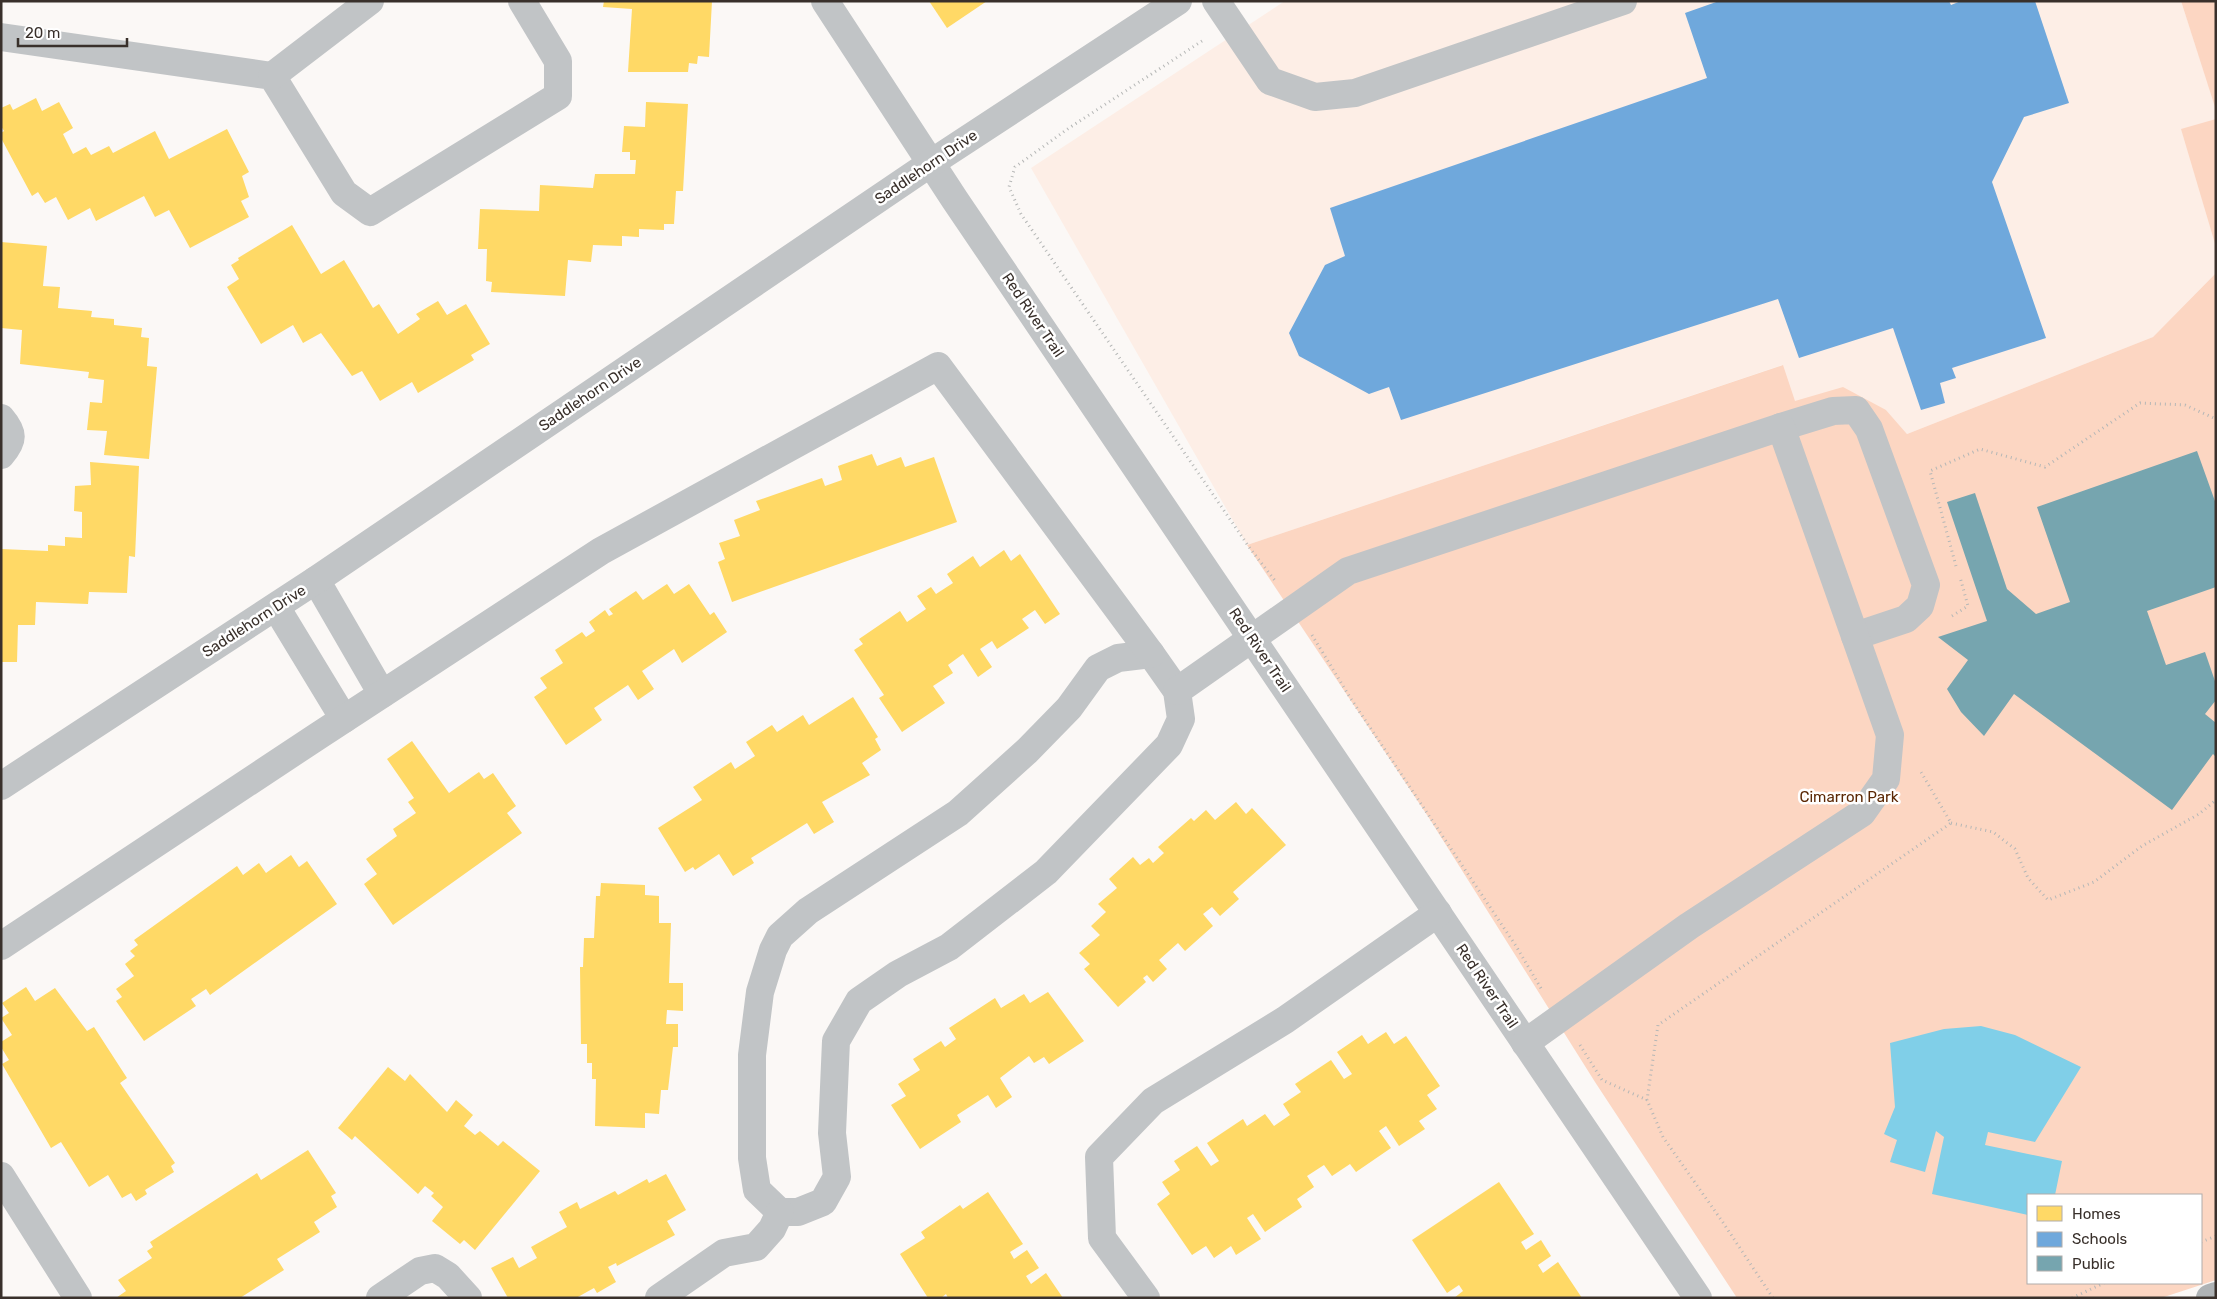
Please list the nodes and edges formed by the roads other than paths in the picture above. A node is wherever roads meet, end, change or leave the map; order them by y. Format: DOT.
graph roads {
  1 [pos="370,1"];
  2 [pos="522,1"];
  3 [pos="825,1"];
  4 [pos="1178,1"];
  5 [pos="1622,1"];
  6 [pos="1223,12"];
  7 [pos="1,37"];
  8 [pos="272,76"];
  9 [pos="931,163"];
  10 [pos="1,418"];
  11 [pos="1781,427"];
  12 [pos="1,455"];
  13 [pos="316,580"];
  14 [pos="276,607"];
  15 [pos="1855,636"];
  16 [pos="1251,638"];
  17 [pos="1151,654"];
  18 [pos="1177,691"];
  19 [pos="382,694"];
  20 [pos="344,719"];
  21 [pos="1,786"];
  22 [pos="1438,913"];
  23 [pos="1,946"];
  24 [pos="1525,1043"];
  25 [pos="1,1176"];
  26 [pos="780,1212"];
  27 [pos="2216,1296"];
  28 [pos="78,1298"];
  29 [pos="380,1298"];
  30 [pos="468,1298"];
  31 [pos="659,1298"];
  32 [pos="1146,1298"];
  33 [pos="1698,1298"];
  34 [pos="2210,1298"];
  1 -- 8 [label="street"];
  2 -- 8 [label="street"];
  3 -- 9 [label="street, Red River Trail"];
  4 -- 9 [label="street, Saddlehorn Drive"];
  5 -- 6 [label="street"];
  7 -- 8 [label="street"];
  9 -- 13 [label="street, Saddlehorn Drive"];
  9 -- 16 [label="street, Red River Trail"];
  10 -- 12 [label="street"];
  11 -- 15 [label="street"];
  11 -- 15 [label="street"];
  11 -- 16 [label="street"];
  13 -- 14 [label="street, Saddlehorn Drive"];
  13 -- 19 [label="street"];
  14 -- 20 [label="street"];
  14 -- 21 [label="street, Saddlehorn Drive"];
  15 -- 24 [label="street"];
  16 -- 18 [label="street"];
  16 -- 22 [label="street, Red River Trail"];
  17 -- 18 [label="street"];
  17 -- 19 [label="street"];
  17 -- 26 [label="street"];
  18 -- 26 [label="street"];
  19 -- 20 [label="street"];
  20 -- 23 [label="street"];
  22 -- 24 [label="street, Red River Trail"];
  22 -- 32 [label="street"];
  24 -- 33 [label="street, Red River Trail"];
  25 -- 28 [label="street"];
  26 -- 31 [label="street"];
  27 -- 34 [label="main road"];
  29 -- 30 [label="street"];
}
